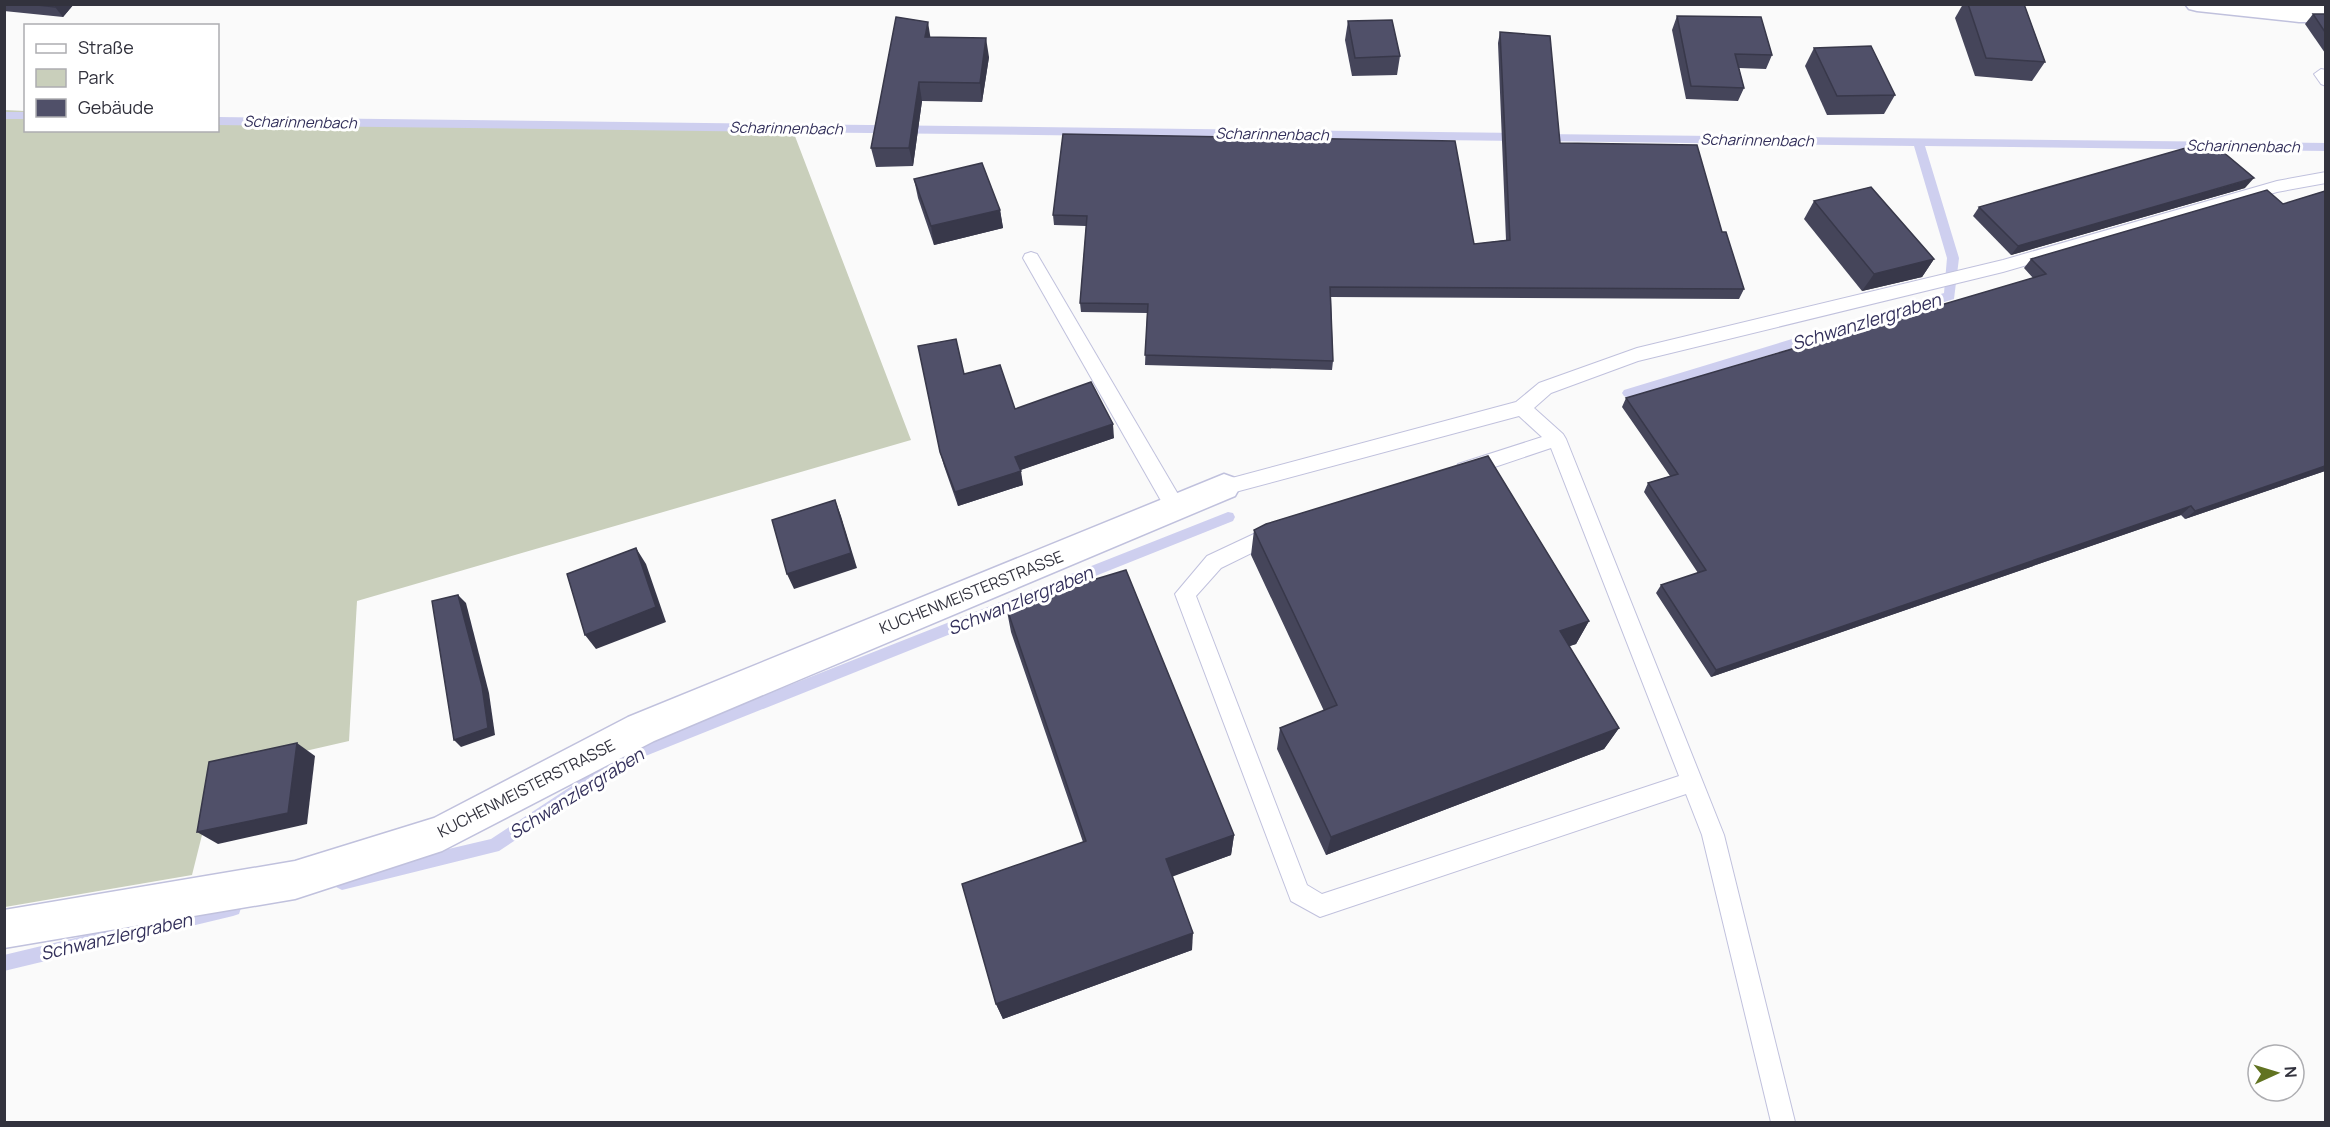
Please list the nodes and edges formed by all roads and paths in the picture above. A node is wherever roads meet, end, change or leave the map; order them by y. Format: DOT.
graph roads {
  1 [pos="2196,4"];
  2 [pos="2325,14"];
  3 [pos="2325,177"];
  4 [pos="1031,258"];
  5 [pos="1522,408"];
  6 [pos="1557,439"];
  7 [pos="1446,475"];
  8 [pos="1224,487"];
  9 [pos="1175,507"];
  10 [pos="1292,525"];
  11 [pos="1692,782"];
  12 [pos="4,929"];
  13 [pos="1783,1122"];
  1 -- 2 [label="street"];
  3 -- 5 [label="lane"];
  4 -- 9 [label="lane"];
  5 -- 6 [label="lane"];
  5 -- 8 [label="lane"];
  6 -- 7 [label="lane"];
  6 -- 11 [label="lane"];
  8 -- 9 [label="street, KUCHENMEISTERSTRASSE"];
  9 -- 12 [label="street, KUCHENMEISTERSTRASSE"];
  10 -- 11 [label="lane"];
  11 -- 13 [label="lane"];
}
